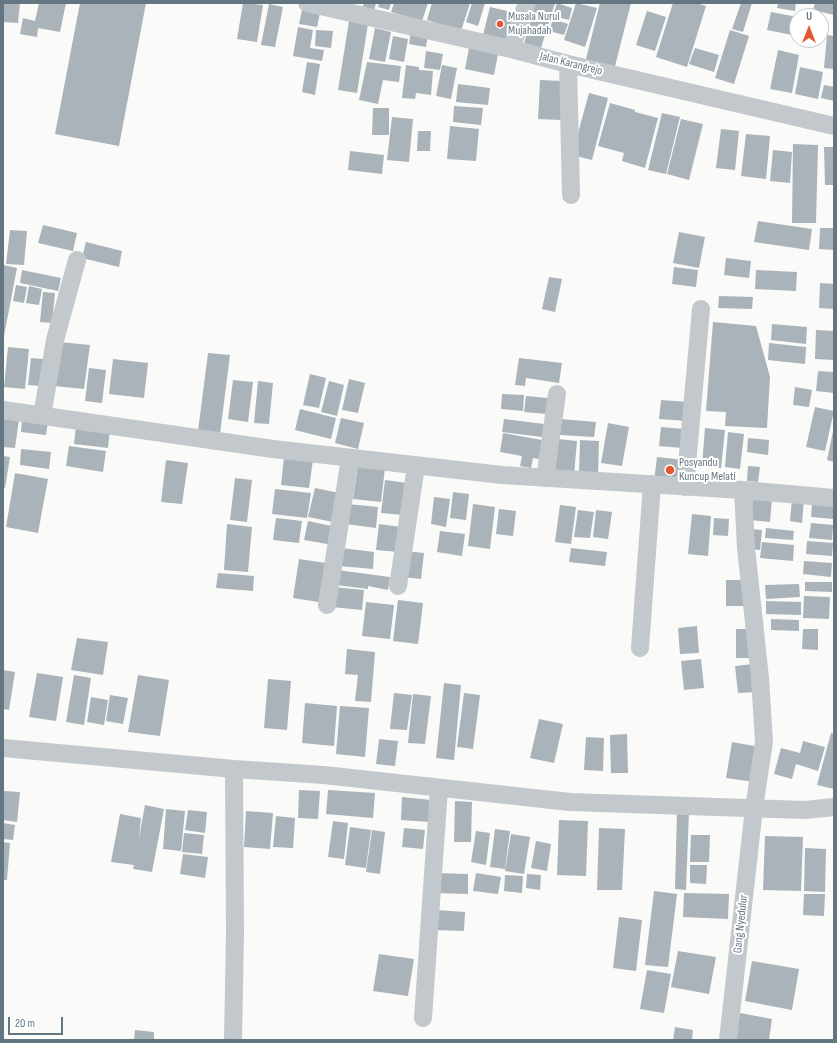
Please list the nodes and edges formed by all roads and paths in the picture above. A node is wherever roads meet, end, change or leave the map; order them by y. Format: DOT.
graph roads {
  1 [pos="307,3"];
  2 [pos="527,3"];
  3 [pos="511,49"];
  4 [pos="568,64"];
  5 [pos="834,126"];
  6 [pos="571,195"];
  7 [pos="78,260"];
  8 [pos="701,309"];
  9 [pos="557,394"];
  10 [pos="3,410"];
  11 [pos="42,416"];
  12 [pos="350,458"];
  13 [pos="416,466"];
  14 [pos="545,478"];
  15 [pos="652,484"];
  16 [pos="685,487"];
  17 [pos="744,490"];
  18 [pos="834,498"];
  19 [pos="398,586"];
  20 [pos="327,605"];
  21 [pos="640,648"];
  22 [pos="3,748"];
  23 [pos="234,769"];
  24 [pos="439,788"];
  25 [pos="834,807"];
  26 [pos="754,808"];
  27 [pos="423,1018"];
  28 [pos="233,1040"];
  29 [pos="728,1040"];
  1 -- 3 [label="street, Jalan Karangrejo"];
  2 -- 3 [label="street"];
  3 -- 4 [label="street, Jalan Karangrejo"];
  4 -- 5 [label="street, Jalan Karangrejo"];
  4 -- 6 [label="street"];
  7 -- 11 [label="street"];
  8 -- 16 [label="street"];
  9 -- 14 [label="street"];
  10 -- 11 [label="street"];
  11 -- 12 [label="street"];
  12 -- 13 [label="street"];
  12 -- 20 [label="street"];
  13 -- 14 [label="street"];
  13 -- 19 [label="street"];
  14 -- 15 [label="street"];
  15 -- 16 [label="street"];
  15 -- 21 [label="street"];
  16 -- 17 [label="street"];
  17 -- 18 [label="street"];
  17 -- 26 [label="street, Gang Nyedulur"];
  22 -- 23 [label="street"];
  23 -- 24 [label="street"];
  23 -- 28 [label="street"];
  24 -- 26 [label="street"];
  24 -- 27 [label="street"];
  25 -- 26 [label="street"];
  26 -- 29 [label="street, Gang Nyedulur"];
}
